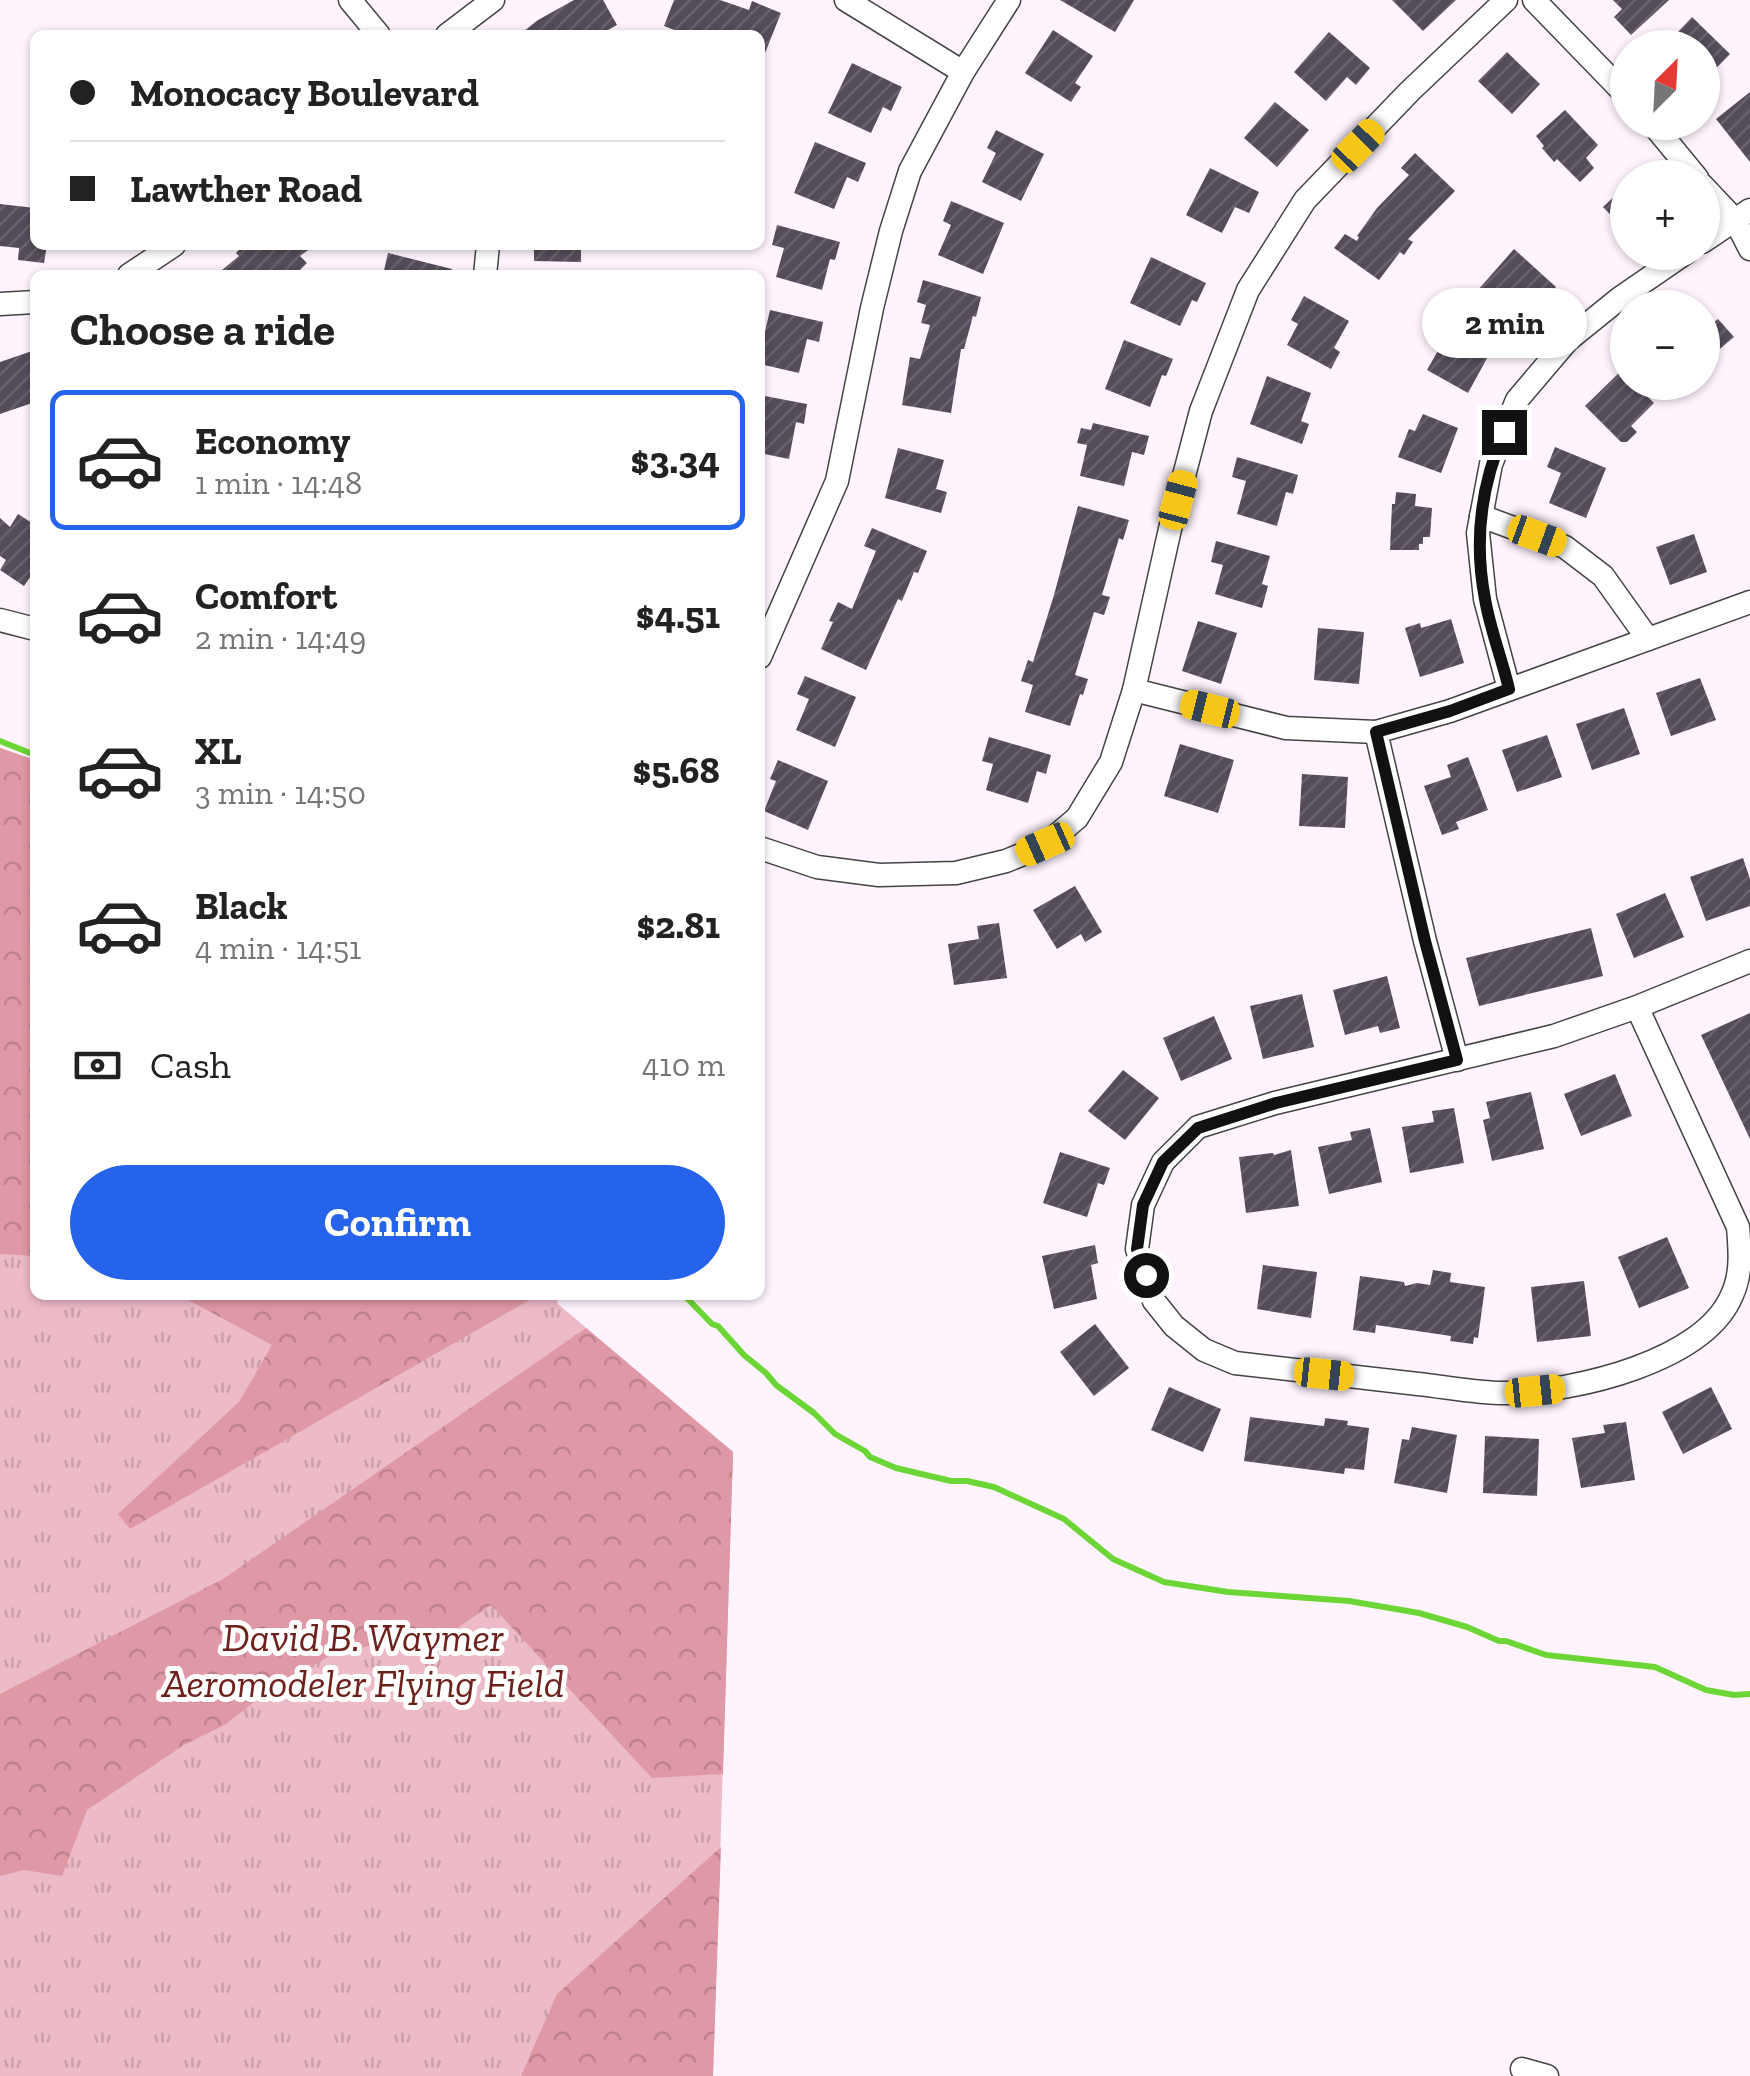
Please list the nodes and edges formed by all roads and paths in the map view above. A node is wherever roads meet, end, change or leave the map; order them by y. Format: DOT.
graph roads {
  1 [pos="350,0"];
  2 [pos="493,0"];
  3 [pos="846,0"];
  4 [pos="1009,0"];
  5 [pos="1506,0"];
  6 [pos="1534,0"];
  7 [pos="375,30"];
  8 [pos="454,30"];
  9 [pos="963,72"];
  10 [pos="1610,78"];
  11 [pos="1666,140"];
  12 [pos="1682,160"];
  13 [pos="1720,198"];
  14 [pos="1742,215"];
  15 [pos="1720,230"];
  16 [pos="1750,249"];
  17 [pos="166,250"];
  18 [pos="136,270"];
  19 [pos="1661,270"];
  20 [pos="30,302"];
  21 [pos="0,304"];
  22 [pos="1481,516"];
  23 [pos="1750,602"];
  24 [pos="0,620"];
  25 [pos="30,627"];
  26 [pos="1648,639"];
  27 [pos="765,646"];
  28 [pos="1509,689"];
  29 [pos="1134,690"];
  30 [pos="1376,732"];
  31 [pos="765,850"];
  32 [pos="1750,961"];
  33 [pos="1637,1008"];
  34 [pos="1457,1060"];
  35 [pos="1522,2069"];
  36 [pos="1546,2076"];
  1 -- 7 [label="street"];
  2 -- 8 [label="street"];
  3 -- 9 [label="street"];
  4 -- 9 [label="street"];
  5 -- 29 [label="street"];
  6 -- 10 [label="street"];
  9 -- 27 [label="street"];
  11 -- 12 [label="street"];
  13 -- 14 [label="street"];
  14 -- 15 [label="street"];
  14 -- 16 [label="street"];
  17 -- 18 [label="street"];
  19 -- 22 [label="street"];
  20 -- 21 [label="street"];
  22 -- 26 [label="street"];
  22 -- 28 [label="street"];
  23 -- 26 [label="street"];
  24 -- 25 [label="street"];
  26 -- 28 [label="street"];
  28 -- 30 [label="street"];
  29 -- 30 [label="street"];
  29 -- 31 [label="street"];
  30 -- 34 [label="street"];
  32 -- 33 [label="street"];
  33 -- 34 [label="street"];
  33 -- 34 [label="street"];
  35 -- 36 [label="street"];
}
